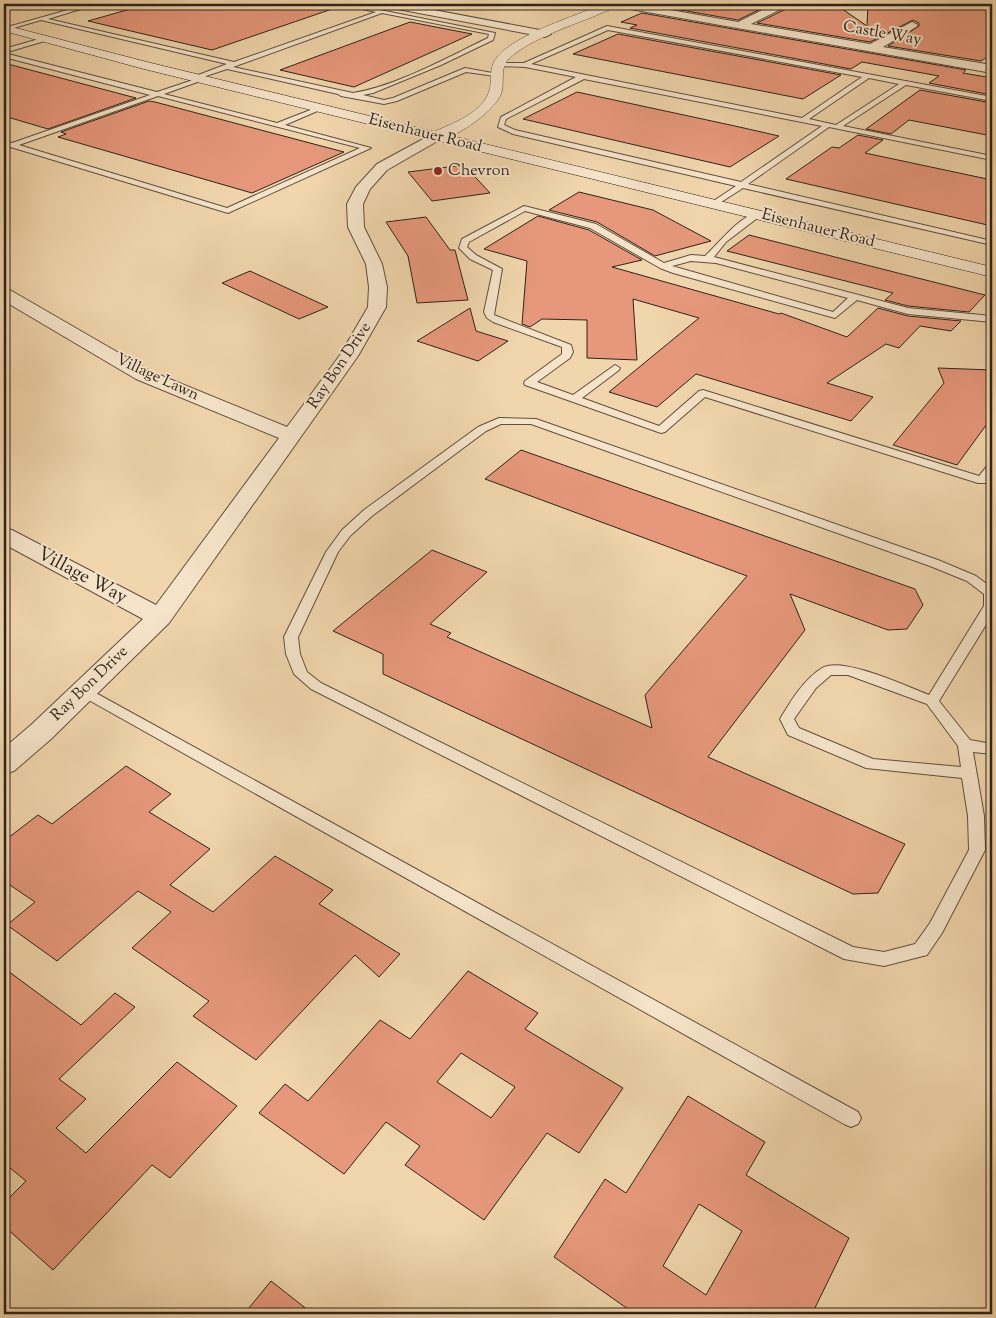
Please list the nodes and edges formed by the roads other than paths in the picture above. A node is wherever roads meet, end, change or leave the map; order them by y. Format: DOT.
graph roads {
  1 [pos="94,4"];
  2 [pos="344,4"];
  3 [pos="613,4"];
  4 [pos="619,4"];
  5 [pos="781,4"];
  6 [pos="385,8"];
  7 [pos="42,19"];
  8 [pos="740,25"];
  9 [pos="912,25"];
  10 [pos="5,28"];
  11 [pos="545,34"];
  12 [pos="46,39"];
  13 [pos="872,48"];
  14 [pos="4,53"];
  15 [pos="235,64"];
  16 [pos="439,64"];
  17 [pos="525,65"];
  18 [pos="447,66"];
  19 [pos="227,67"];
  20 [pos="456,68"];
  21 [pos="497,69"];
  22 [pos="992,69"];
  23 [pos="465,70"];
  24 [pos="584,76"];
  25 [pos="868,76"];
  26 [pos="198,78"];
  27 [pos="904,83"];
  28 [pos="158,94"];
  29 [pos="342,94"];
  30 [pos="992,99"];
  31 [pos="320,108"];
  32 [pos="803,120"];
  33 [pos="278,125"];
  34 [pos="828,125"];
  35 [pos="837,127"];
  36 [pos="436,136"];
  37 [pos="4,142"];
  38 [pos="13,145"];
  39 [pos="992,158"];
  40 [pos="743,185"];
  41 [pos="715,204"];
  42 [pos="756,214"];
  43 [pos="992,243"];
  44 [pos="708,258"];
  45 [pos="663,266"];
  46 [pos="992,272"];
  47 [pos="4,294"];
  48 [pos="855,296"];
  49 [pos="992,319"];
  50 [pos="615,368"];
  51 [pos="575,399"];
  52 [pos="291,436"];
  53 [pos="992,467"];
  54 [pos="4,535"];
  55 [pos="160,617"];
  56 [pos="83,691"];
  57 [pos="932,701"];
  58 [pos="965,745"];
  59 [pos="992,748"];
  60 [pos="4,764"];
  61 [pos="970,773"];
  62 [pos="851,1118"];
  1 -- 7 [label="lane"];
  2 -- 6 [label="lane"];
  3 -- 11 [label="main road"];
  4 -- 8 [label="street, Castle Way"];
  5 -- 8 [label="street"];
  6 -- 11 [label="street"];
  6 -- 15 [label="lane"];
  6 -- 16 [label="lane"];
  7 -- 10 [label="lane"];
  7 -- 15 [label="lane"];
  8 -- 13 [label="street, Castle Way"];
  9 -- 13 [label="street"];
  10 -- 12 [label="main road, Eisenhauer Road"];
  11 -- 21 [label="main road"];
  12 -- 14 [label="lane"];
  12 -- 26 [label="main road, Eisenhauer Road"];
  13 -- 22 [label="street, Castle Way"];
  14 -- 28 [label="lane"];
  15 -- 19 [label="lane"];
  16 -- 18 [label="lane"];
  16 -- 29 [label="lane"];
  17 -- 21 [label="lane"];
  17 -- 24 [label="lane"];
  17 -- 25 [label="lane"];
  19 -- 26 [label="lane"];
  19 -- 29 [label="lane"];
  20 -- 23 [label="lane"];
  21 -- 23 [label="lane"];
  21 -- 36 [label="main road, Ray Bon Drive"];
  23 -- 29 [label="lane"];
  24 -- 32 [label="lane"];
  24 -- 40 [label="lane"];
  25 -- 27 [label="lane"];
  25 -- 32 [label="lane"];
  26 -- 28 [label="lane"];
  26 -- 31 [label="main road, Eisenhauer Road"];
  27 -- 30 [label="lane"];
  27 -- 35 [label="lane"];
  28 -- 33 [label="lane"];
  28 -- 38 [label="lane"];
  31 -- 33 [label="lane"];
  31 -- 36 [label="main road, Eisenhauer Road"];
  32 -- 34 [label="lane"];
  33 -- 38 [label="lane"];
  34 -- 35 [label="lane"];
  34 -- 40 [label="lane"];
  35 -- 39 [label="lane"];
  36 -- 41 [label="main road, Eisenhauer Road"];
  36 -- 52 [label="street, Ray Bon Drive"];
  37 -- 38 [label="lane"];
  40 -- 41 [label="lane"];
  40 -- 43 [label="lane"];
  41 -- 42 [label="main road, Eisenhauer Road"];
  42 -- 44 [label="lane"];
  42 -- 46 [label="main road, Eisenhauer Road"];
  44 -- 45 [label="lane"];
  44 -- 48 [label="lane"];
  45 -- 48 [label="lane"];
  45 -- 51 [label="lane"];
  47 -- 52 [label="street, Village Lawn"];
  48 -- 49 [label="lane"];
  50 -- 51 [label="lane"];
  51 -- 53 [label="lane"];
  52 -- 55 [label="street, Ray Bon Drive"];
  54 -- 55 [label="street, Village Way"];
  55 -- 56 [label="street, Ray Bon Drive"];
  56 -- 60 [label="street, Ray Bon Drive"];
  56 -- 62 [label="lane"];
  57 -- 58 [label="lane"];
  57 -- 61 [label="lane"];
  57 -- 61 [label="lane"];
  58 -- 59 [label="lane"];
  58 -- 61 [label="lane"];
}
